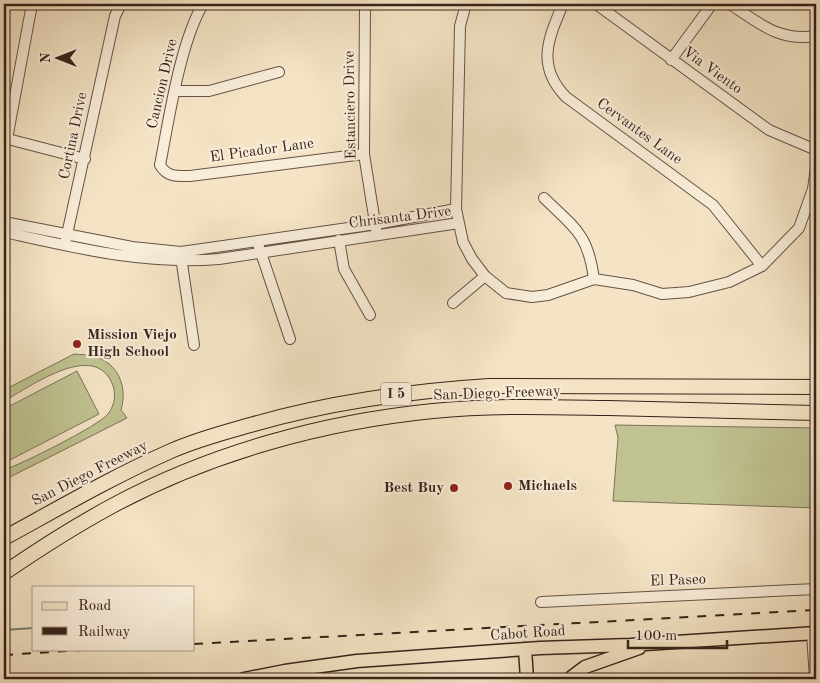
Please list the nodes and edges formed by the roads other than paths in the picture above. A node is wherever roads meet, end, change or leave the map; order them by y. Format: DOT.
graph roads {
  1 [pos="32,4"];
  2 [pos="121,4"];
  3 [pos="203,4"];
  4 [pos="365,4"];
  5 [pos="466,4"];
  6 [pos="563,4"];
  7 [pos="596,4"];
  8 [pos="712,4"];
  9 [pos="730,4"];
  10 [pos="816,36"];
  11 [pos="671,60"];
  12 [pos="279,72"];
  13 [pos="175,91"];
  14 [pos="5,138"];
  15 [pos="816,150"];
  16 [pos="364,154"];
  17 [pos="85,159"];
  18 [pos="816,168"];
  19 [pos="164,172"];
  20 [pos="544,198"];
  21 [pos="456,209"];
  22 [pos="4,222"];
  23 [pos="459,223"];
  24 [pos="376,224"];
  25 [pos="4,232"];
  26 [pos="378,235"];
  27 [pos="66,240"];
  28 [pos="339,240"];
  29 [pos="257,242"];
  30 [pos="261,253"];
  31 [pos="181,257"];
  32 [pos="762,266"];
  33 [pos="486,276"];
  34 [pos="594,279"];
  35 [pos="453,303"];
  36 [pos="370,315"];
  37 [pos="290,339"];
  38 [pos="194,345"];
  39 [pos="816,387"];
  40 [pos="816,413"];
  41 [pos="4,538"];
  42 [pos="4,573"];
  43 [pos="816,589"];
  44 [pos="541,602"];
  45 [pos="814,633"];
  46 [pos="647,644"];
  47 [pos="526,649"];
  48 [pos="244,679"];
  49 [pos="526,679"];
  50 [pos="569,679"];
  51 [pos="814,679"];
  1 -- 14 [label="street"];
  2 -- 17 [label="street, Cortina Drive"];
  3 -- 13 [label="street, Cancion Drive"];
  4 -- 16 [label="street, Estanciero Drive"];
  5 -- 21 [label="street"];
  6 -- 32 [label="street, Cervantes Lane"];
  7 -- 11 [label="street, Via Viento"];
  8 -- 11 [label="street"];
  9 -- 10 [label="street"];
  11 -- 15 [label="street, Via Viento"];
  12 -- 13 [label="street"];
  13 -- 19 [label="street, Cancion Drive"];
  14 -- 17 [label="street"];
  16 -- 19 [label="street, El Picador Lane"];
  16 -- 24 [label="street, Estanciero Drive"];
  17 -- 27 [label="street, Cortina Drive"];
  18 -- 32 [label="street, Chrisanta Drive"];
  20 -- 34 [label="street"];
  21 -- 23 [label="street"];
  21 -- 24 [label="street, Chrisanta Drive"];
  22 -- 27 [label="street, Chrisanta Drive"];
  23 -- 26 [label="street, Chrisanta Drive"];
  23 -- 33 [label="street, Chrisanta Drive"];
  24 -- 26 [label="street, Estanciero Drive"];
  24 -- 29 [label="street, Chrisanta Drive"];
  25 -- 27 [label="street, Chrisanta Drive"];
  26 -- 28 [label="street, Chrisanta Drive"];
  27 -- 31 [label="street, Chrisanta Drive"];
  28 -- 30 [label="street, Chrisanta Drive"];
  28 -- 36 [label="street"];
  29 -- 30 [label="street"];
  29 -- 31 [label="street, Chrisanta Drive"];
  30 -- 31 [label="street, Chrisanta Drive"];
  30 -- 37 [label="street"];
  31 -- 38 [label="street"];
  32 -- 34 [label="street, Chrisanta Drive"];
  33 -- 34 [label="street, Chrisanta Drive"];
  33 -- 35 [label="street"];
  39 -- 41 [label="highway, San Diego Freeway / I 5"];
  40 -- 42 [label="highway, San Diego Freeway / I 5"];
  43 -- 44 [label="street, El Paseo"];
  45 -- 46 [label="main road, Cabot Road"];
  45 -- 51 [label="street"];
  46 -- 47 [label="main road, Cabot Road"];
  46 -- 50 [label="main road"];
  47 -- 48 [label="main road, Cabot Road"];
  47 -- 49 [label="main road"];
}
